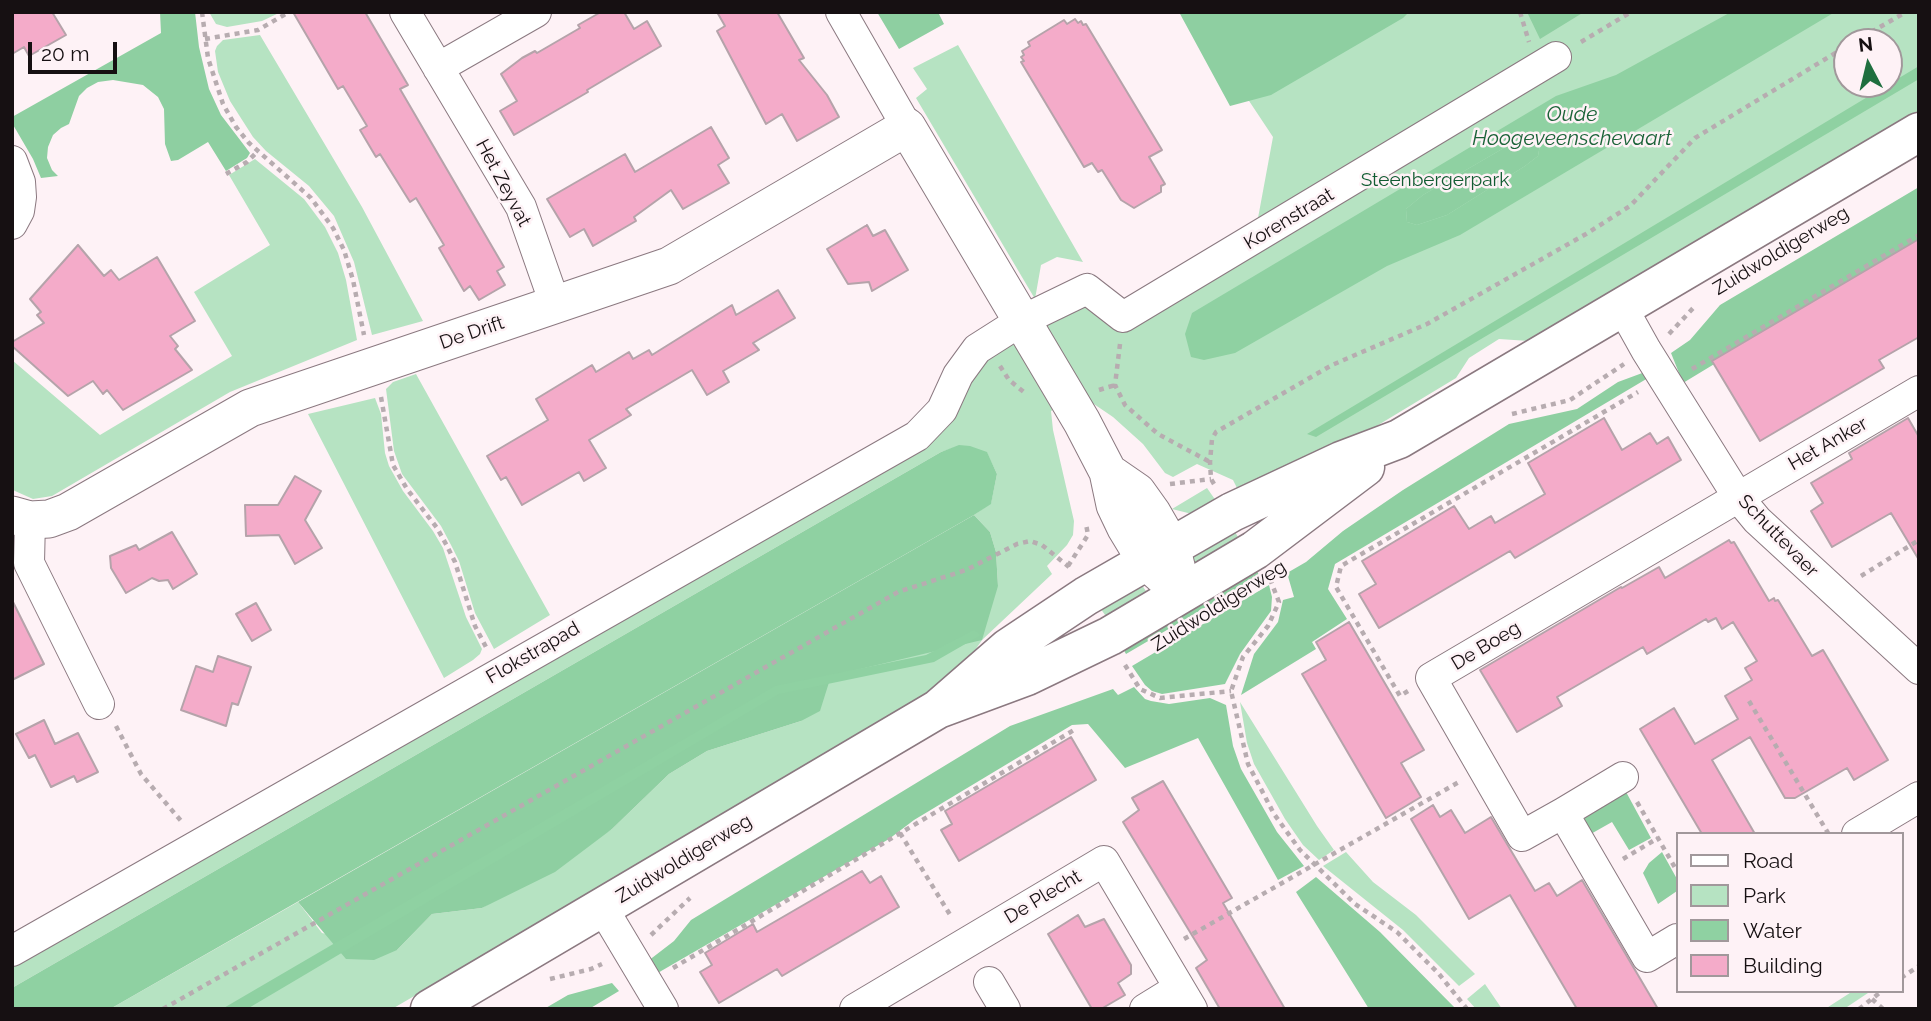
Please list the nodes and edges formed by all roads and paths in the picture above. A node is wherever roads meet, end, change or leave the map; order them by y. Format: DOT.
graph roads {
  1 [pos="289,12"];
  2 [pos="405,12"];
  3 [pos="536,12"];
  4 [pos="841,12"];
  5 [pos="1631,12"];
  6 [pos="1906,12"];
  7 [pos="1878,28"];
  8 [pos="205,39"];
  9 [pos="1833,54"];
  10 [pos="1556,57"];
  11 [pos="438,68"];
  12 [pos="907,127"];
  13 [pos="1919,132"];
  14 [pos="258,151"];
  15 [pos="12,161"];
  16 [pos="226,174"];
  17 [pos="12,223"];
  18 [pos="1919,235"];
  19 [pos="1702,300"];
  20 [pos="555,304"];
  21 [pos="1622,307"];
  22 [pos="1123,317"];
  23 [pos="1021,321"];
  24 [pos="1646,350"];
  25 [pos="1665,380"];
  26 [pos="1919,391"];
  27 [pos="1505,416"];
  28 [pos="1399,439"];
  29 [pos="1210,462"];
  30 [pos="1211,480"];
  31 [pos="1738,497"];
  32 [pos="21,517"];
  33 [pos="1919,540"];
  34 [pos="1159,554"];
  35 [pos="1068,566"];
  36 [pos="1279,571"];
  37 [pos="1270,578"];
  38 [pos="1258,584"];
  39 [pos="1833,592"];
  40 [pos="1182,593"];
  41 [pos="1135,657"];
  42 [pos="1124,664"];
  43 [pos="1117,667"];
  44 [pos="1919,669"];
  45 [pos="1431,678"];
  46 [pos="1231,691"];
  47 [pos="1749,701"];
  48 [pos="99,704"];
  49 [pos="938,709"];
  50 [pos="1074,730"];
  51 [pos="1483,768"];
  52 [pos="1623,777"];
  53 [pos="1919,797"];
  54 [pos="1563,813"];
  55 [pos="900,832"];
  56 [pos="1827,832"];
  57 [pos="1860,832"];
  58 [pos="1658,838"];
  59 [pos="201,843"];
  60 [pos="1315,865"];
  61 [pos="1675,868"];
  62 [pos="1598,873"];
  63 [pos="701,891"];
  64 [pos="602,907"];
  65 [pos="1675,940"];
  66 [pos="967,943"];
  67 [pos="12,951"];
  68 [pos="629,951"];
  69 [pos="1158,953"];
  70 [pos="1919,966"];
  71 [pos="1903,977"];
  72 [pos="546,980"];
  73 [pos="989,982"];
  74 [pos="648,983"];
  75 [pos="1880,993"];
  76 [pos="1186,998"];
  77 [pos="1872,999"];
  78 [pos="163,1009"];
  79 [pos="430,1009"];
  80 [pos="663,1009"];
  81 [pos="855,1009"];
  82 [pos="1005,1009"];
  83 [pos="1145,1009"];
  84 [pos="1467,1009"];
  85 [pos="1859,1009"];
  86 [pos="1883,1009"];
  1 -- 8 [label="path"];
  2 -- 11 [label="street, Het Zeyvat"];
  3 -- 11 [label="street"];
  4 -- 12 [label="street"];
  5 -- 10 [label="path"];
  6 -- 7 [label="path"];
  9 -- 29 [label="path"];
  10 -- 22 [label="street, Korenstraat"];
  11 -- 20 [label="street, Het Zeyvat"];
  12 -- 20 [label="street, De Drift"];
  12 -- 23 [label="street"];
  13 -- 21 [label="main road, Zuidwoldigerweg"];
  14 -- 16 [label="path"];
  15 -- 17 [label="street"];
  18 -- 25 [label="path"];
  19 -- 24 [label="path, Zuidwoldigerweg"];
  20 -- 32 [label="street, De Drift"];
  21 -- 24 [label="street, Schuttevaer"];
  21 -- 28 [label="main road, Zuidwoldigerweg"];
  22 -- 23 [label="street"];
  22 -- 29 [label="path"];
  23 -- 34 [label="street"];
  23 -- 59 [label="street, Flokstrapad"];
  24 -- 25 [label="street, Schuttevaer"];
  24 -- 27 [label="path, Zuidwoldigerweg"];
  25 -- 31 [label="street, Schuttevaer"];
  25 -- 45 [label="path"];
  26 -- 31 [label="street, Het Anker"];
  28 -- 34 [label="main road, Zuidwoldigerweg"];
  28 -- 40 [label="main road, Zuidwoldigerweg"];
  29 -- 30 [label="path"];
  31 -- 39 [label="street, Schuttevaer"];
  31 -- 45 [label="street, De Boeg"];
  32 -- 48 [label="street, De Drift"];
  33 -- 39 [label="path"];
  34 -- 40 [label="street"];
  34 -- 49 [label="main road, Zuidwoldigerweg"];
  35 -- 78 [label="path"];
  36 -- 37 [label="path, Zuidwoldigerweg"];
  37 -- 38 [label="path, Zuidwoldigerweg"];
  37 -- 46 [label="path"];
  39 -- 44 [label="street, Schuttevaer"];
  40 -- 49 [label="main road, Zuidwoldigerweg"];
  41 -- 42 [label="path, Zuidwoldigerweg"];
  42 -- 43 [label="path, Zuidwoldigerweg"];
  42 -- 46 [label="path"];
  45 -- 51 [label="street, De Boeg"];
  46 -- 60 [label="path"];
  47 -- 56 [label="path"];
  48 -- 59 [label="path"];
  49 -- 64 [label="main road, Zuidwoldigerweg"];
  50 -- 55 [label="path"];
  51 -- 54 [label="street, De Boeg"];
  51 -- 60 [label="path"];
  52 -- 54 [label="street, De Boeg"];
  52 -- 58 [label="path"];
  53 -- 57 [label="street"];
  54 -- 62 [label="street"];
  55 -- 66 [label="path"];
  55 -- 74 [label="path"];
  58 -- 61 [label="path"];
  58 -- 62 [label="path"];
  59 -- 67 [label="street, Flokstrapad"];
  60 -- 69 [label="path"];
  60 -- 84 [label="path"];
  62 -- 65 [label="street"];
  63 -- 68 [label="path, Zuidwoldigerweg"];
  64 -- 68 [label="street"];
  64 -- 79 [label="main road, Zuidwoldigerweg"];
  66 -- 69 [label="street, De Plecht"];
  66 -- 81 [label="street, De Plecht"];
  68 -- 72 [label="path, Zuidwoldigerweg"];
  68 -- 74 [label="street"];
  69 -- 76 [label="street, De Plecht"];
  70 -- 71 [label="path"];
  73 -- 82 [label="street"];
  74 -- 80 [label="street"];
  75 -- 77 [label="path"];
  76 -- 83 [label="street, De Plecht"];
  77 -- 85 [label="path"];
  77 -- 86 [label="path"];
}
